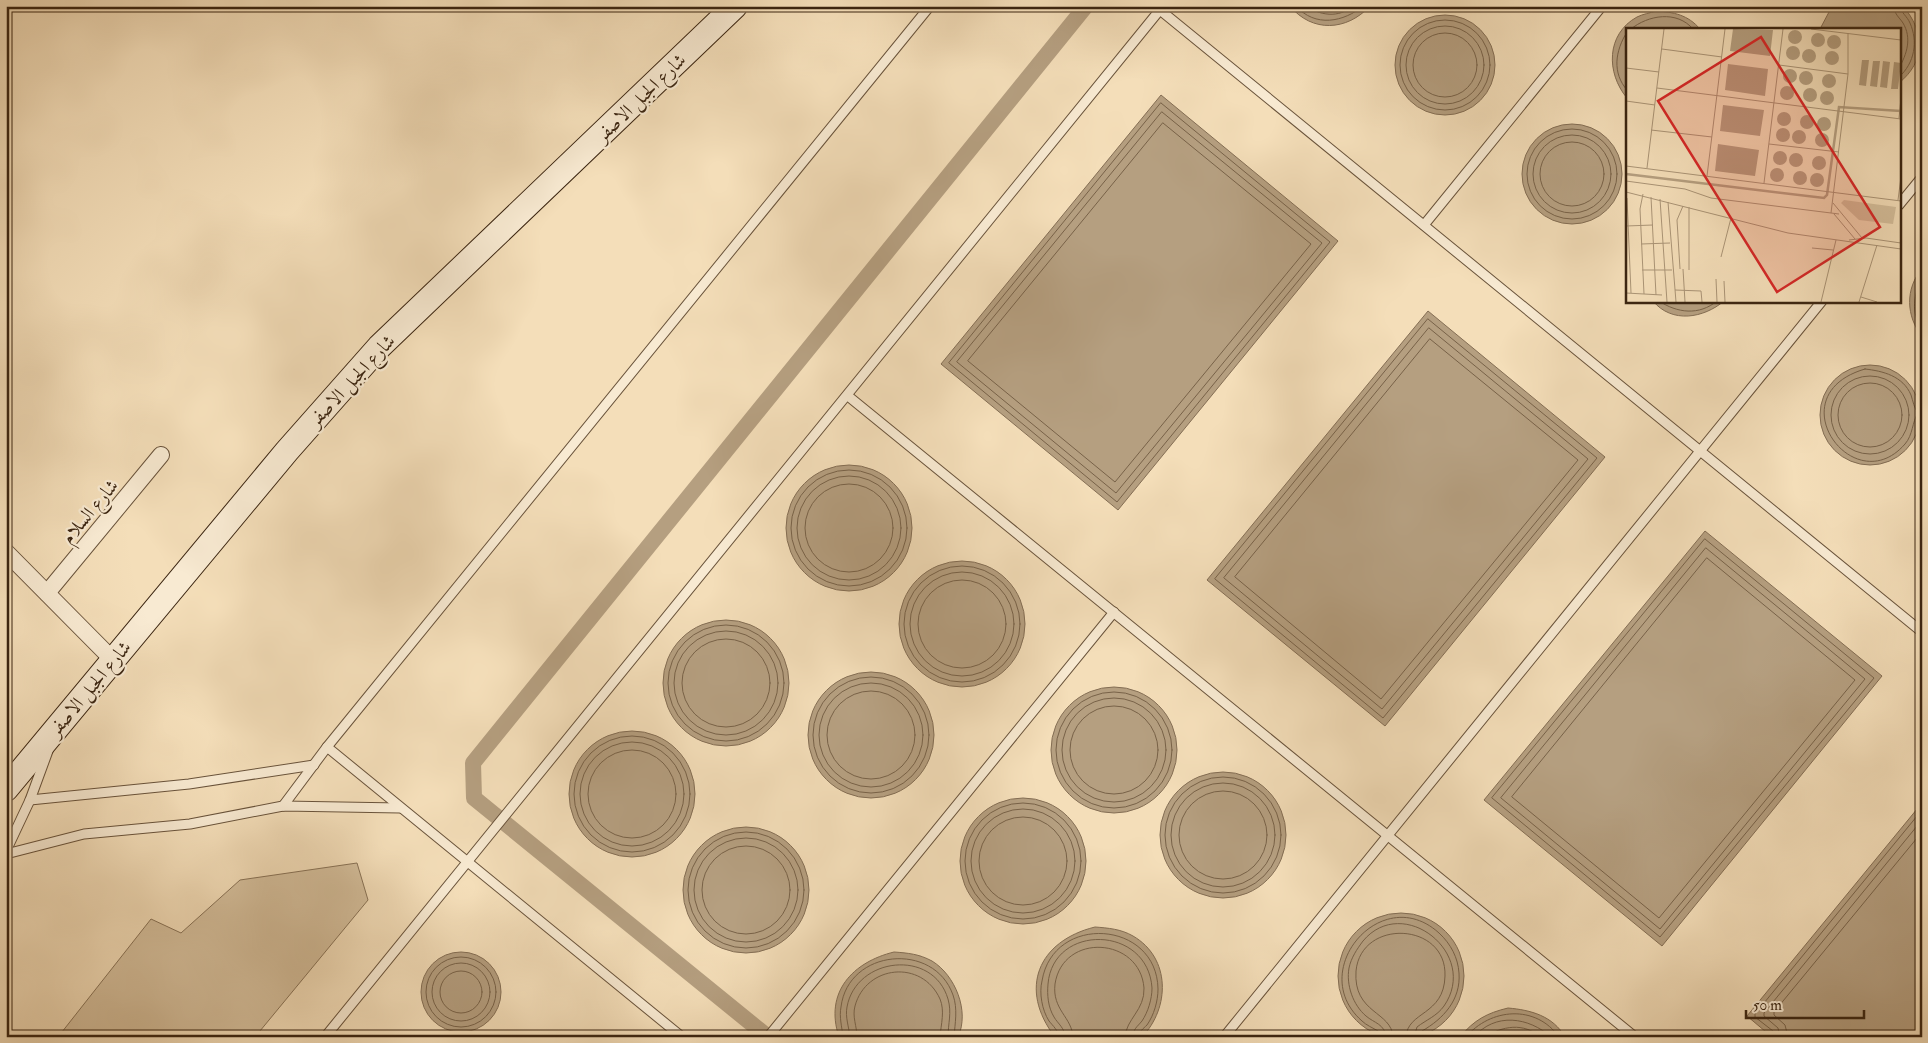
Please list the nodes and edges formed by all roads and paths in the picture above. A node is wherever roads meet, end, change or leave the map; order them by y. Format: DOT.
graph roads {
  1 [pos="735,6"];
  2 [pos="930,6"];
  3 [pos="1602,6"];
  4 [pos="1162,8"];
  5 [pos="1922,178"];
  6 [pos="1900,204"];
  7 [pos="1424,225"];
  8 [pos="1821,302"];
  9 [pos="848,396"];
  10 [pos="1700,451"];
  11 [pos="161,455"];
  12 [pos="6,552"];
  13 [pos="47,593"];
  14 [pos="1114,612"];
  15 [pos="1922,632"];
  16 [pos="113,660"];
  17 [pos="55,729"];
  18 [pos="327,747"];
  19 [pos="314,765"];
  20 [pos="6,790"];
  21 [pos="30,800"];
  22 [pos="283,806"];
  23 [pos="400,808"];
  24 [pos="1389,836"];
  25 [pos="6,853"];
  26 [pos="467,862"];
  27 [pos="325,1037"];
  28 [pos="682,1037"];
  29 [pos="768,1037"];
  30 [pos="1224,1037"];
  31 [pos="1635,1037"];
  1 -- 16 [label="street, شارع الجبل الاصفر"];
  2 -- 18 [label="lane"];
  3 -- 7 [label="lane"];
  4 -- 7 [label="lane"];
  4 -- 9 [label="lane"];
  5 -- 6 [label="lane"];
  7 -- 10 [label="lane"];
  8 -- 10 [label="lane"];
  9 -- 14 [label="lane"];
  9 -- 26 [label="lane"];
  10 -- 15 [label="lane"];
  10 -- 24 [label="lane"];
  11 -- 13 [label="street, شارع السلام"];
  12 -- 13 [label="street"];
  13 -- 16 [label="street"];
  14 -- 24 [label="lane"];
  14 -- 29 [label="lane"];
  16 -- 17 [label="street, شارع الجبل الاصفر"];
  17 -- 20 [label="street, شارع الجبل الاصفر"];
  17 -- 21 [label="lane"];
  18 -- 19 [label="lane"];
  18 -- 23 [label="lane"];
  19 -- 21 [label="lane"];
  19 -- 22 [label="lane"];
  21 -- 25 [label="lane"];
  22 -- 23 [label="lane"];
  22 -- 25 [label="lane"];
  23 -- 26 [label="lane"];
  24 -- 30 [label="lane"];
  24 -- 31 [label="lane"];
  26 -- 27 [label="lane"];
  26 -- 28 [label="lane"];
}
